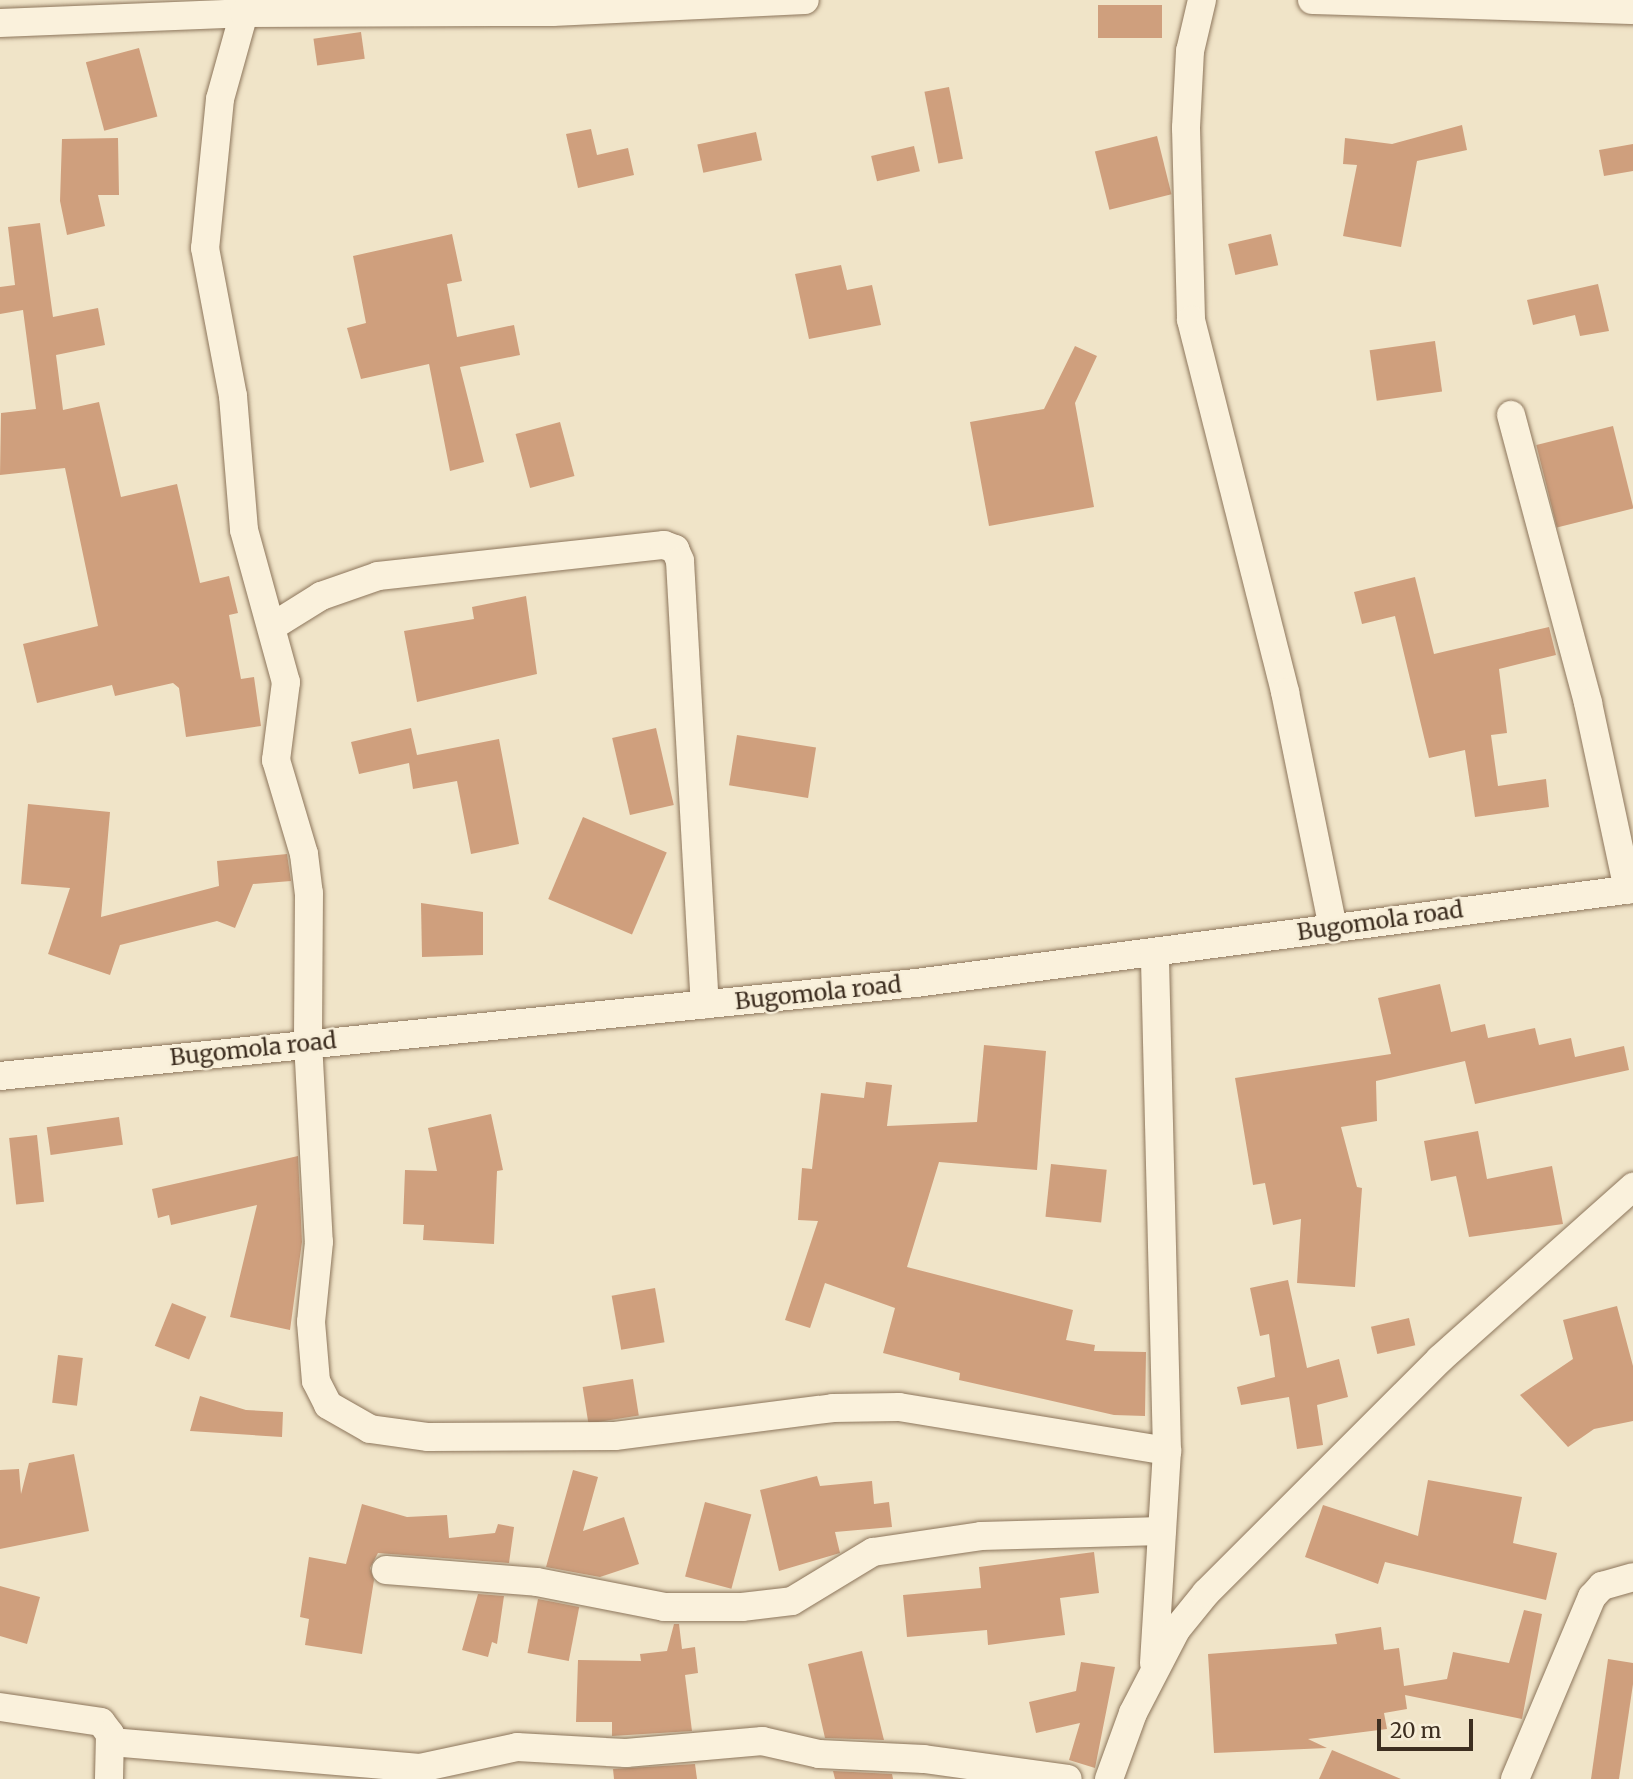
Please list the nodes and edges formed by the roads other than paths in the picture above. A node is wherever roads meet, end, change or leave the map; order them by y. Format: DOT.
graph roads {
  1 [pos="806,0"];
  2 [pos="1202,0"];
  3 [pos="1312,0"];
  4 [pos="1633,10"];
  5 [pos="244,13"];
  6 [pos="0,23"];
  7 [pos="1511,415"];
  8 [pos="273,626"];
  9 [pos="1630,890"];
  10 [pos="1333,928"];
  11 [pos="1155,952"];
  12 [pos="705,1004"];
  13 [pos="308,1042"];
  14 [pos="0,1076"];
  15 [pos="1633,1187"];
  16 [pos="1167,1451"];
  17 [pos="1162,1531"];
  18 [pos="386,1570"];
  19 [pos="1633,1577"];
  20 [pos="1153,1674"];
  21 [pos="0,1707"];
  22 [pos="111,1742"];
  23 [pos="109,1779"];
  24 [pos="1068,1779"];
  25 [pos="1109,1779"];
  26 [pos="1515,1779"];
  1 -- 5 [label="street"];
  2 -- 10 [label="street"];
  3 -- 4 [label="street"];
  5 -- 6 [label="street"];
  5 -- 8 [label="street"];
  7 -- 9 [label="street"];
  8 -- 12 [label="street"];
  8 -- 13 [label="street"];
  9 -- 10 [label="street, Bugomola road"];
  10 -- 11 [label="street, Bugomola road"];
  11 -- 12 [label="street, Bugomola road"];
  11 -- 16 [label="street"];
  12 -- 13 [label="street, Bugomola road"];
  13 -- 14 [label="street, Bugomola road"];
  13 -- 16 [label="street"];
  15 -- 20 [label="street"];
  16 -- 17 [label="street"];
  17 -- 18 [label="street"];
  17 -- 20 [label="street"];
  19 -- 26 [label="street"];
  20 -- 25 [label="street"];
  21 -- 22 [label="street"];
  22 -- 23 [label="street"];
  22 -- 24 [label="street"];
}
